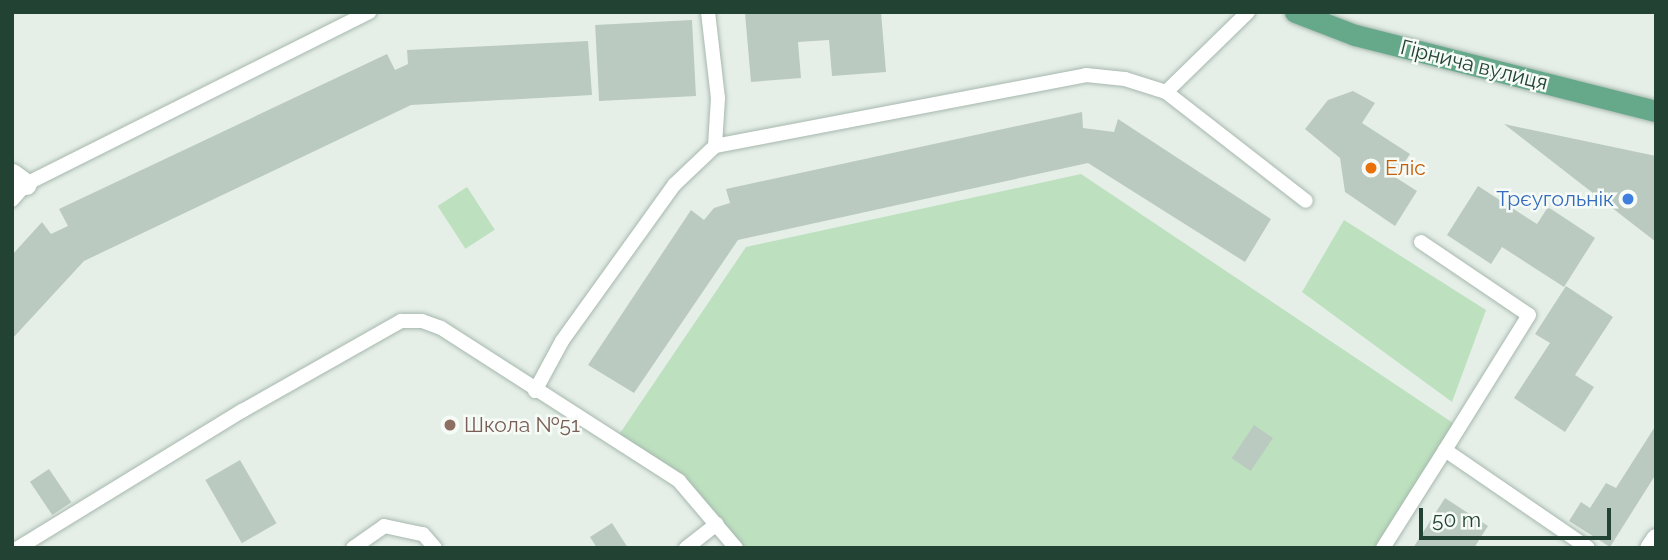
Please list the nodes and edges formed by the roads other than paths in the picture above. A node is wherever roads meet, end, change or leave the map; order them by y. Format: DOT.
graph roads {
  1 [pos="369,12"];
  2 [pos="708,12"];
  3 [pos="1248,12"];
  4 [pos="1295,12"];
  5 [pos="1166,92"];
  6 [pos="1656,111"];
  7 [pos="715,146"];
  8 [pos="17,186"];
  9 [pos="1306,201"];
  10 [pos="1421,242"];
  11 [pos="535,391"];
  12 [pos="1445,450"];
  13 [pos="717,524"];
  14 [pos="1656,539"];
  15 [pos="18,548"];
  16 [pos="353,548"];
  17 [pos="435,548"];
  18 [pos="686,548"];
  19 [pos="736,548"];
  20 [pos="1383,548"];
  21 [pos="1588,548"];
  22 [pos="1650,548"];
  1 -- 8 [label="lane"];
  2 -- 7 [label="lane"];
  3 -- 5 [label="lane"];
  4 -- 6 [label="main road, Гірнича вулиця"];
  5 -- 7 [label="lane"];
  5 -- 9 [label="lane"];
  7 -- 11 [label="lane"];
  10 -- 12 [label="lane"];
  11 -- 13 [label="lane"];
  11 -- 15 [label="lane"];
  12 -- 20 [label="lane"];
  12 -- 21 [label="lane"];
  13 -- 18 [label="lane"];
  13 -- 19 [label="lane"];
  14 -- 22 [label="main road"];
  16 -- 17 [label="lane"];
}
